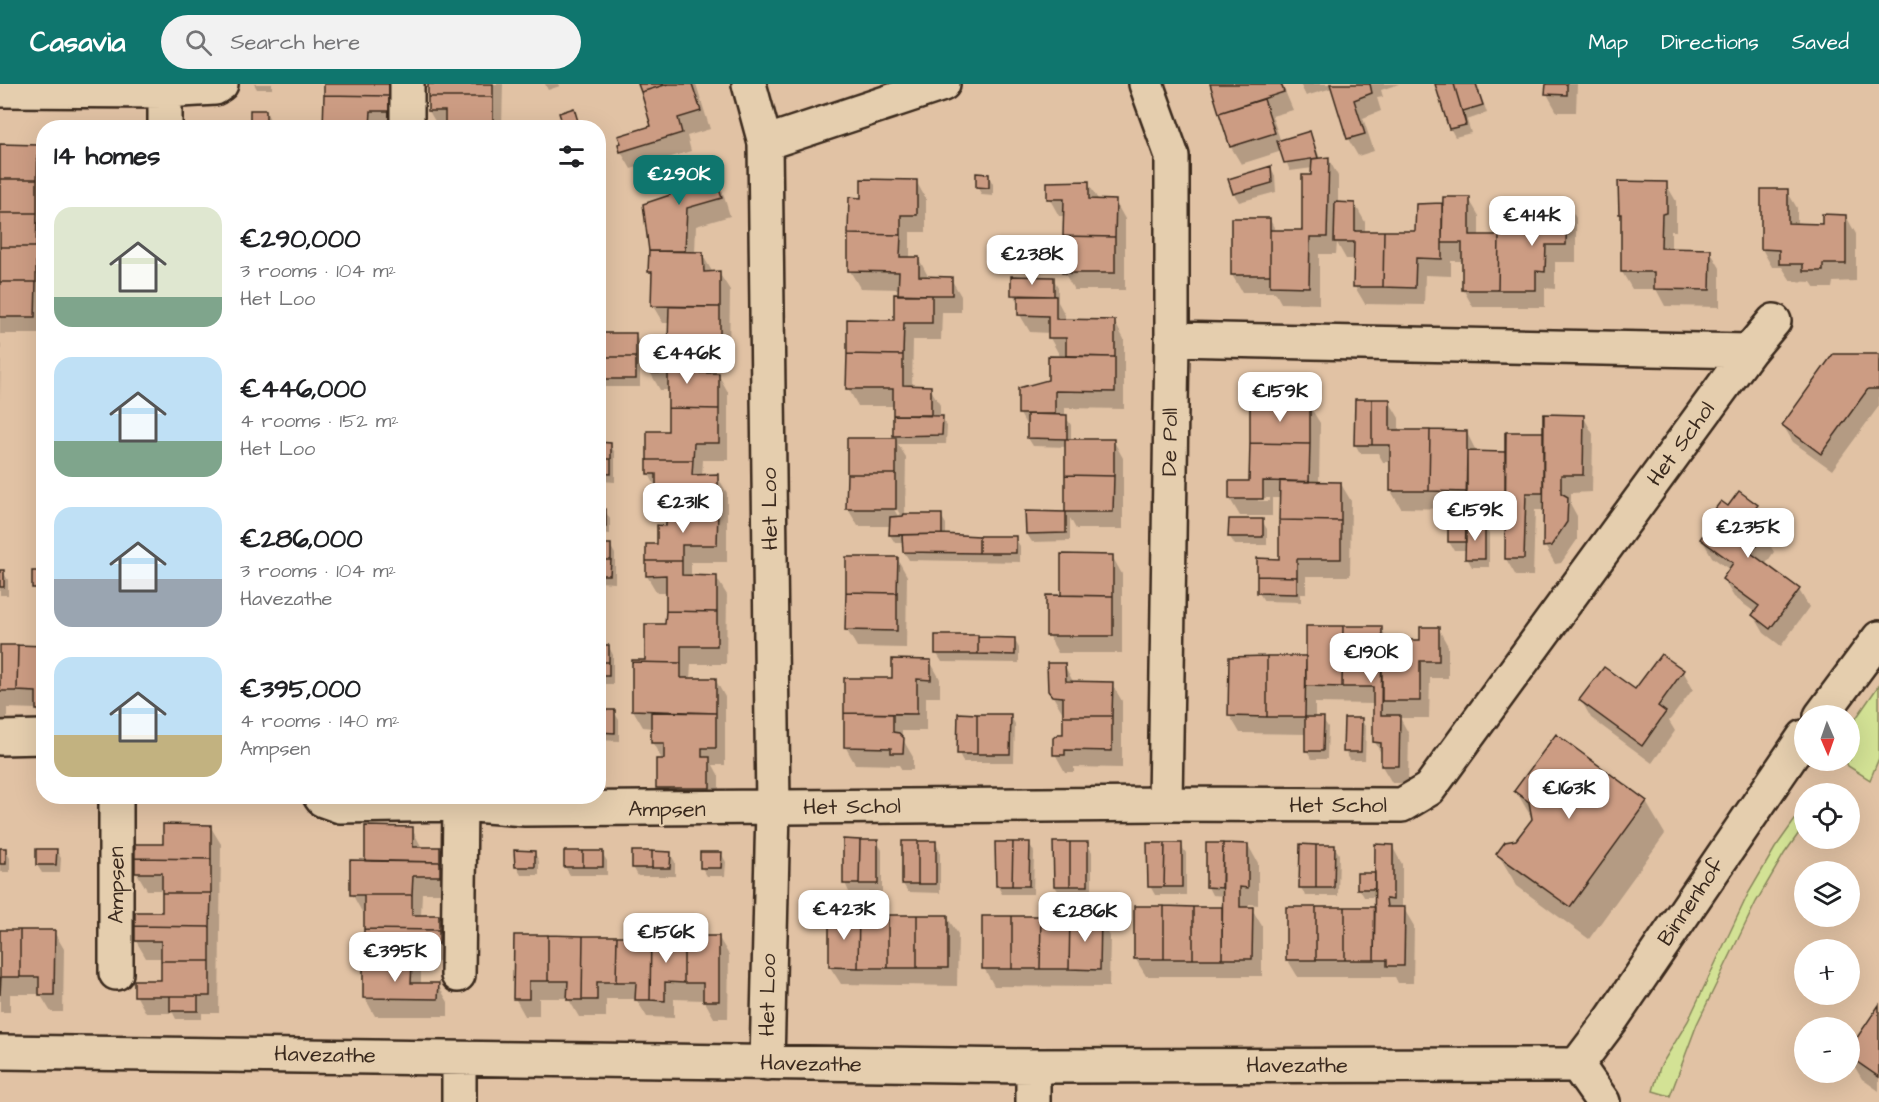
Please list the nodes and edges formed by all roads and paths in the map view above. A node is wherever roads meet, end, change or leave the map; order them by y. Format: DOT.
graph roads {
  1 [pos="221,84"];
  2 [pos="407,84"];
  3 [pos="749,84"];
  4 [pos="943,84"];
  5 [pos="1146,84"];
  6 [pos="0,90"];
  7 [pos="165,91"];
  8 [pos="165,120"];
  9 [pos="407,120"];
  10 [pos="765,143"];
  11 [pos="1774,321"];
  12 [pos="1172,339"];
  13 [pos="1749,351"];
  14 [pos="1879,638"];
  15 [pos="1829,705"];
  16 [pos="36,737"];
  17 [pos="0,738"];
  18 [pos="1794,752"];
  19 [pos="116,804"];
  20 [pos="333,804"];
  21 [pos="460,804"];
  22 [pos="575,804"];
  23 [pos="1165,804"];
  24 [pos="773,808"];
  25 [pos="116,973"];
  26 [pos="458,975"];
  27 [pos="0,1052"];
  28 [pos="459,1059"];
  29 [pos="767,1063"];
  30 [pos="1577,1065"];
  31 [pos="1033,1066"];
  32 [pos="459,1102"];
  33 [pos="1033,1102"];
  34 [pos="1603,1102"];
  1 -- 7 [label="street"];
  2 -- 9 [label="street"];
  3 -- 10 [label="street, Het Loo"];
  4 -- 10 [label="street"];
  5 -- 12 [label="street, De Poll"];
  6 -- 7 [label="street"];
  7 -- 8 [label="street"];
  10 -- 24 [label="street, Het Loo"];
  11 -- 13 [label="street, Het Schol"];
  12 -- 13 [label="street"];
  12 -- 23 [label="street, De Poll"];
  13 -- 23 [label="street, Het Schol"];
  14 -- 15 [label="street"];
  16 -- 17 [label="street"];
  18 -- 30 [label="street, Binnenhof"];
  19 -- 25 [label="street, Ampsen"];
  20 -- 21 [label="street, Ampsen"];
  21 -- 26 [label="street"];
  22 -- 24 [label="street, Ampsen"];
  23 -- 24 [label="street, Het Schol"];
  24 -- 29 [label="street, Het Loo"];
  27 -- 28 [label="street, Havezathe"];
  28 -- 29 [label="street, Havezathe"];
  28 -- 32 [label="street"];
  29 -- 31 [label="street, Havezathe"];
  30 -- 31 [label="street, Havezathe"];
  30 -- 34 [label="street"];
  31 -- 33 [label="street"];
}
